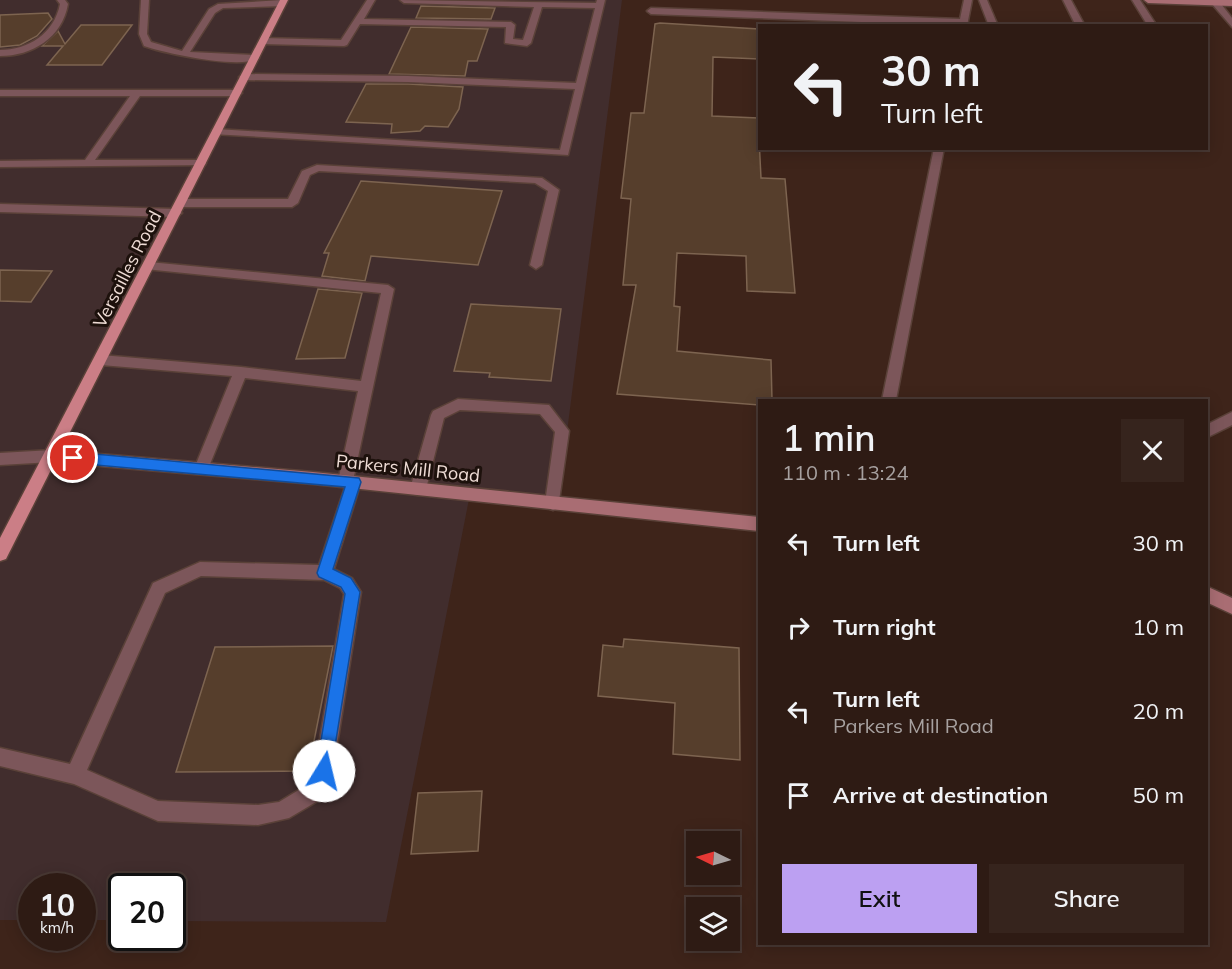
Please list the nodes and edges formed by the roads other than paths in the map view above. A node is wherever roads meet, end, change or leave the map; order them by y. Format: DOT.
graph roads {
  1 [pos="61,0"];
  2 [pos="145,0"];
  3 [pos="371,0"];
  4 [pos="405,0"];
  5 [pos="969,0"];
  6 [pos="983,0"];
  7 [pos="1067,0"];
  8 [pos="1136,0"];
  9 [pos="1148,0"];
  10 [pos="437,1"];
  11 [pos="1211,1"];
  12 [pos="283,2"];
  13 [pos="600,3"];
  14 [pos="1232,3"];
  15 [pos="539,4"];
  16 [pos="651,11"];
  17 [pos="358,21"];
  18 [pos="964,24"];
  19 [pos="993,24"];
  20 [pos="1080,24"];
  21 [pos="1153,24"];
  22 [pos="1232,24"];
  23 [pos="262,41"];
  24 [pos="0,53"];
  25 [pos="184,55"];
  26 [pos="254,58"];
  27 [pos="244,77"];
  28 [pos="580,86"];
  29 [pos="0,93"];
  30 [pos="237,93"];
  31 [pos="136,94"];
  32 [pos="216,132"];
  33 [pos="939,150"];
  34 [pos="88,163"];
  35 [pos="201,163"];
  36 [pos="0,164"];
  37 [pos="0,208"];
  38 [pos="178,208"];
  39 [pos="536,265"];
  40 [pos="149,266"];
  41 [pos="101,360"];
  42 [pos="241,372"];
  43 [pos="366,387"];
  44 [pos="889,399"];
  45 [pos="1232,418"];
  46 [pos="1208,431"];
  47 [pos="52,456"];
  48 [pos="0,459"];
  49 [pos="201,469"];
  50 [pos="349,482"];
  51 [pos="418,489"];
  52 [pos="553,502"];
  53 [pos="758,524"];
  54 [pos="0,554"];
  55 [pos="324,573"];
  56 [pos="1208,595"];
  57 [pos="1232,606"];
  58 [pos="0,757"];
  59 [pos="75,775"];
  1 -- 24 [label="street"];
  2 -- 25 [label="street"];
  3 -- 17 [label="street"];
  4 -- 10 [label="street"];
  5 -- 18 [label="street"];
  6 -- 19 [label="street"];
  7 -- 20 [label="street"];
  8 -- 21 [label="street"];
  9 -- 11 [label="main road"];
  10 -- 15 [label="street"];
  11 -- 14 [label="main road"];
  11 -- 22 [label="street"];
  12 -- 23 [label="main road, Versailles Road"];
  12 -- 25 [label="street"];
  13 -- 15 [label="street"];
  13 -- 28 [label="street"];
  15 -- 17 [label="street"];
  16 -- 18 [label="street"];
  17 -- 23 [label="street"];
  23 -- 26 [label="main road, Versailles Road"];
  25 -- 26 [label="street"];
  26 -- 27 [label="main road, Versailles Road"];
  27 -- 28 [label="street"];
  27 -- 30 [label="main road, Versailles Road"];
  28 -- 32 [label="street"];
  29 -- 31 [label="street"];
  30 -- 31 [label="street"];
  30 -- 32 [label="main road, Versailles Road"];
  31 -- 34 [label="street"];
  32 -- 35 [label="main road, Versailles Road"];
  33 -- 44 [label="street"];
  34 -- 35 [label="street"];
  34 -- 36 [label="street"];
  35 -- 38 [label="main road, Versailles Road"];
  37 -- 38 [label="street"];
  38 -- 39 [label="street"];
  38 -- 40 [label="main road, Versailles Road"];
  40 -- 41 [label="main road, Versailles Road"];
  40 -- 43 [label="street"];
  41 -- 42 [label="street"];
  41 -- 47 [label="main road, Versailles Road"];
  42 -- 43 [label="street"];
  42 -- 49 [label="street"];
  43 -- 50 [label="street"];
  45 -- 46 [label="street"];
  47 -- 48 [label="street"];
  47 -- 49 [label="main road, Parkers Mill Road"];
  47 -- 54 [label="main road, Versailles Road"];
  49 -- 50 [label="main road, Parkers Mill Road"];
  50 -- 51 [label="main road, Parkers Mill Road"];
  50 -- 55 [label="street"];
  51 -- 52 [label="main road, Parkers Mill Road"];
  51 -- 52 [label="street"];
  52 -- 53 [label="main road, Parkers Mill Road"];
  55 -- 59 [label="street"];
  55 -- 59 [label="street"];
  56 -- 57 [label="main road"];
  58 -- 59 [label="street"];
}
